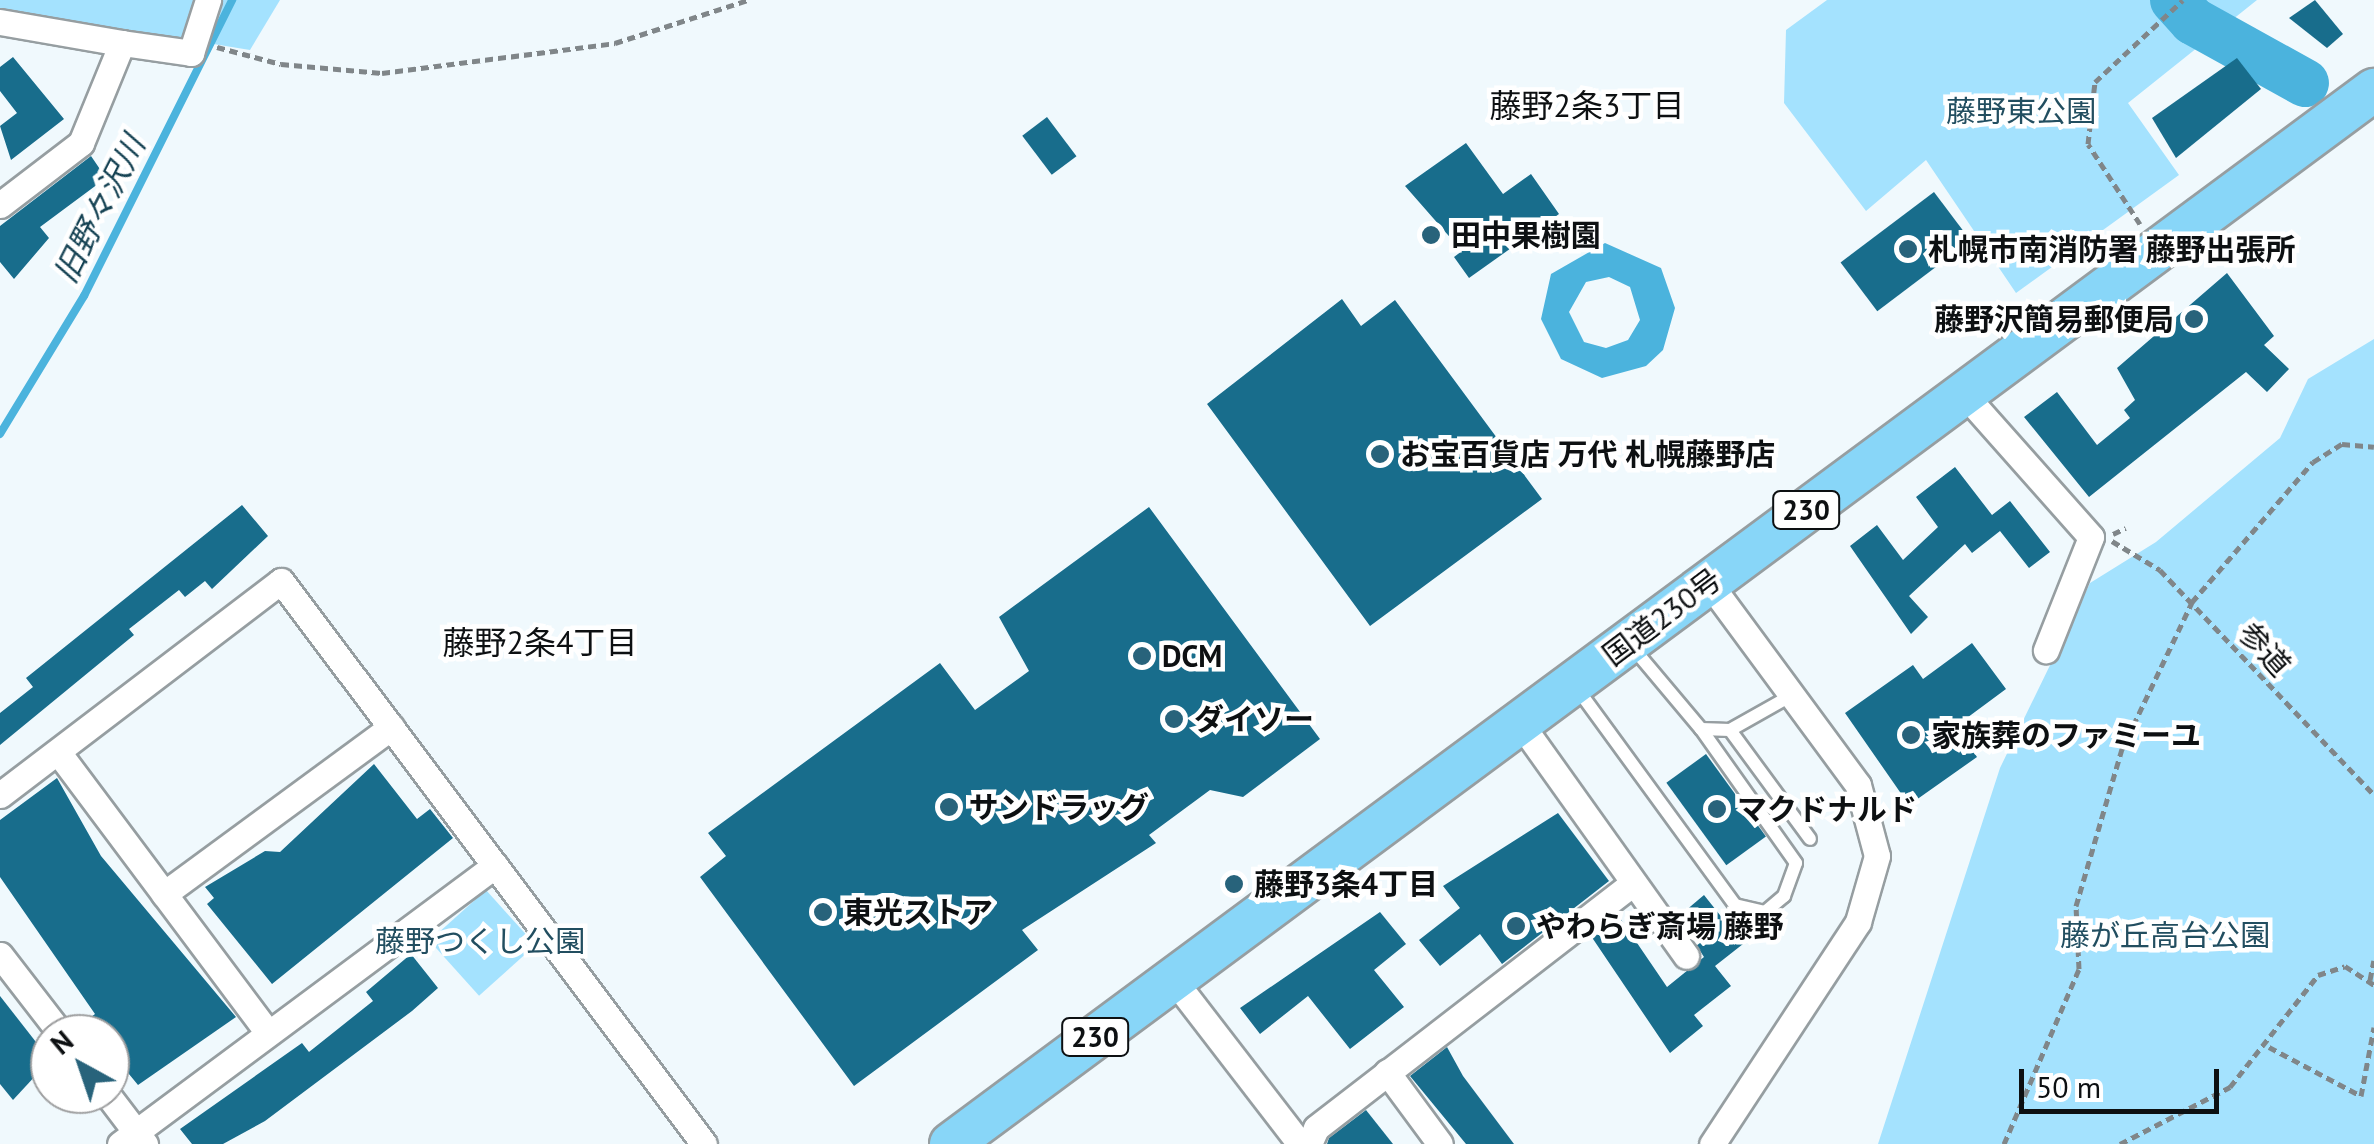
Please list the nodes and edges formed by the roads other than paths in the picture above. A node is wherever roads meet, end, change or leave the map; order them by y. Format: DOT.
graph roads {
  1 [pos="208,0"];
  2 [pos="0,22"];
  3 [pos="122,44"];
  4 [pos="2374,90"];
  5 [pos="0,205"];
  6 [pos="1964,394"];
  7 [pos="1708,583"];
  8 [pos="1628,642"];
  9 [pos="2046,650"];
  10 [pos="1573,683"];
  11 [pos="1792,695"];
  12 [pos="1520,723"];
  13 [pos="391,727"];
  14 [pos="1701,729"];
  15 [pos="1730,730"];
  16 [pos="58,752"];
  17 [pos="0,795"];
  18 [pos="1810,838"];
  19 [pos="495,865"];
  20 [pos="1633,883"];
  21 [pos="164,894"];
  22 [pos="0,955"];
  23 [pos="1686,956"];
  24 [pos="1174,979"];
  25 [pos="46,1014"];
  26 [pos="267,1031"];
  27 [pos="1387,1072"];
  28 [pos="119,1114"];
  29 [pos="134,1140"];
  30 [pos="954,1143"];
  31 [pos="704,1144"];
  32 [pos="1300,1144"];
  33 [pos="1309,1144"];
  34 [pos="1440,1144"];
  35 [pos="1712,1144"];
  1 -- 3 [label="street"];
  2 -- 3 [label="street"];
  3 -- 5 [label="street"];
  4 -- 6 [label="highway, 国道230号 / 230"];
  6 -- 7 [label="highway, 国道230号 / 230"];
  6 -- 9 [label="street"];
  7 -- 8 [label="highway, 国道230号 / 230"];
  7 -- 11 [label="street"];
  8 -- 10 [label="highway, 国道230号 / 230"];
  8 -- 14 [label="lane"];
  10 -- 12 [label="highway, 国道230号 / 230"];
  10 -- 14 [label="lane"];
  11 -- 15 [label="lane"];
  11 -- 35 [label="street"];
  12 -- 20 [label="street"];
  12 -- 24 [label="highway, 国道230号 / 230"];
  13 -- 16 [label="street"];
  13 -- 19 [label="street"];
  13 -- 21 [label="street"];
  14 -- 15 [label="lane"];
  15 -- 18 [label="lane"];
  16 -- 17 [label="street"];
  16 -- 21 [label="street"];
  19 -- 26 [label="street"];
  19 -- 31 [label="street"];
  20 -- 23 [label="street"];
  20 -- 27 [label="street"];
  21 -- 26 [label="street"];
  22 -- 25 [label="street"];
  24 -- 30 [label="highway, 国道230号 / 230"];
  24 -- 32 [label="street"];
  26 -- 29 [label="street"];
  27 -- 33 [label="street"];
  27 -- 34 [label="street"];
  28 -- 29 [label="street"];
}
